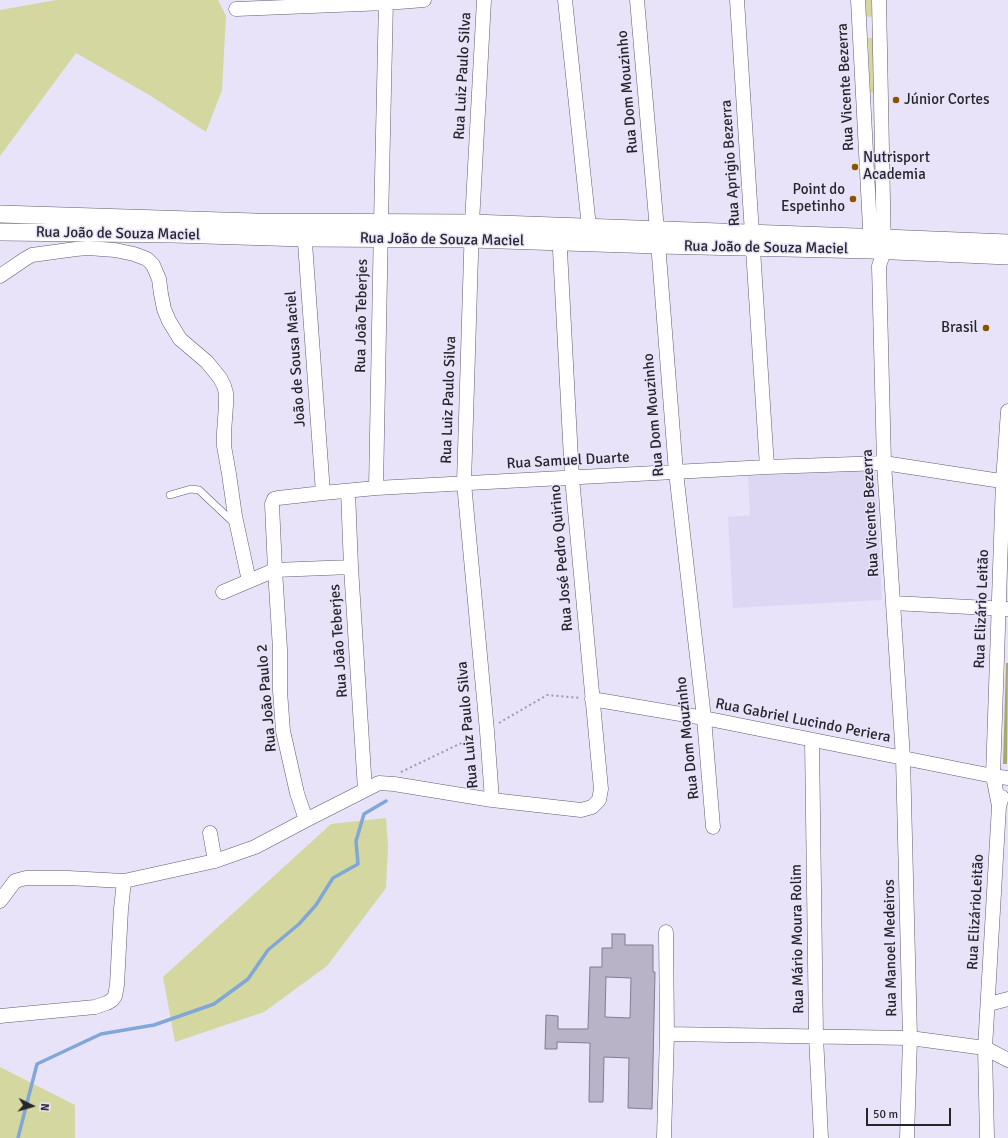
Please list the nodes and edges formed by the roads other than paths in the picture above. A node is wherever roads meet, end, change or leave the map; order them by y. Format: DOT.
graph roads {
  1 [pos="424,0"];
  2 [pos="484,0"];
  3 [pos="565,0"];
  4 [pos="637,0"];
  5 [pos="737,0"];
  6 [pos="858,0"];
  7 [pos="879,0"];
  8 [pos="386,1"];
  9 [pos="236,9"];
  10 [pos="0,214"];
  11 [pos="589,227"];
  12 [pos="304,230"];
  13 [pos="381,231"];
  14 [pos="472,231"];
  15 [pos="0,232"];
  16 [pos="560,234"];
  17 [pos="658,238"];
  18 [pos="753,240"];
  19 [pos="1008,243"];
  20 [pos="878,248"];
  21 [pos="1008,256"];
  22 [pos="0,276"];
  23 [pos="1008,411"];
  24 [pos="884,464"];
  25 [pos="767,467"];
  26 [pos="676,472"];
  27 [pos="572,478"];
  28 [pos="1006,482"];
  29 [pos="464,483"];
  30 [pos="376,488"];
  31 [pos="348,490"];
  32 [pos="323,493"];
  33 [pos="170,495"];
  34 [pos="274,499"];
  35 [pos="237,526"];
  36 [pos="351,567"];
  37 [pos="275,570"];
  38 [pos="249,581"];
  39 [pos="223,592"];
  40 [pos="893,603"];
  41 [pos="1003,609"];
  42 [pos="1003,658"];
  43 [pos="592,699"];
  44 [pos="704,718"];
  45 [pos="812,740"];
  46 [pos="903,758"];
  47 [pos="993,776"];
  48 [pos="1008,779"];
  49 [pos="365,790"];
  50 [pos="492,800"];
  51 [pos="999,806"];
  52 [pos="306,820"];
  53 [pos="714,827"];
  54 [pos="210,833"];
  55 [pos="215,861"];
  56 [pos="124,881"];
  57 [pos="0,901"];
  58 [pos="666,932"];
  59 [pos="1008,999"];
  60 [pos="989,1004"];
  61 [pos="0,1016"];
  62 [pos="667,1034"];
  63 [pos="816,1036"];
  64 [pos="910,1038"];
  65 [pos="985,1048"];
  66 [pos="1008,1060"];
  67 [pos="664,1137"];
  68 [pos="821,1138"];
  69 [pos="907,1138"];
  70 [pos="987,1138"];
  1 -- 8 [label="street"];
  2 -- 14 [label="street, Rua Luiz Paulo Silva"];
  3 -- 11 [label="street"];
  4 -- 17 [label="street, Rua Dom Mouzinho"];
  5 -- 18 [label="street, Rua Aprigio Bezerra"];
  6 -- 20 [label="street, Rua Vicente Bezerra"];
  7 -- 20 [label="street, Rua Vicente Bezerra"];
  8 -- 9 [label="street"];
  8 -- 13 [label="street, Rua João Teberjes"];
  10 -- 12 [label="street, Rua João de Souza Maciel"];
  11 -- 16 [label="street, Rua João de Souza Maciel"];
  11 -- 17 [label="street, Rua João de Souza Maciel"];
  12 -- 13 [label="street, Rua João de Souza Maciel"];
  12 -- 15 [label="street, Rua João de Souza Maciel"];
  12 -- 32 [label="street, João de Sousa Maciel"];
  13 -- 14 [label="street, Rua João de Souza Maciel"];
  13 -- 30 [label="street, Rua João Teberjes"];
  14 -- 16 [label="street, Rua João de Souza Maciel"];
  14 -- 29 [label="street, Rua Luiz Paulo Silva"];
  16 -- 17 [label="street, Rua João de Souza Maciel"];
  16 -- 27 [label="street, Rua José Pedro Quirino"];
  17 -- 18 [label="street, Rua João de Souza Maciel"];
  17 -- 26 [label="street, Rua Dom Mouzinho"];
  18 -- 20 [label="street, Rua João de Souza Maciel"];
  18 -- 25 [label="street, Rua Aprigio Bezerra"];
  19 -- 20 [label="street"];
  20 -- 21 [label="street"];
  20 -- 24 [label="street, Rua Vicente Bezerra"];
  22 -- 35 [label="street"];
  23 -- 28 [label="street, Rua Elizário Leitão"];
  24 -- 25 [label="street, Rua Samuel Duarte"];
  24 -- 28 [label="street, Rua Samuel Duarte"];
  24 -- 40 [label="street, Rua Vicente Bezerra"];
  25 -- 26 [label="street, Rua Samuel Duarte"];
  26 -- 27 [label="street, Rua Samuel Duarte"];
  26 -- 44 [label="street, Rua Dom Mouzinho"];
  27 -- 29 [label="street, Rua Samuel Duarte"];
  27 -- 43 [label="street, Rua José Pedro Quirino"];
  28 -- 41 [label="street, Rua Elizário Leitão"];
  29 -- 30 [label="street, Rua Samuel Duarte"];
  29 -- 50 [label="street, Rua Luiz Paulo Silva"];
  30 -- 31 [label="street, Rua Samuel Duarte"];
  31 -- 32 [label="street, Rua Samuel Duarte"];
  31 -- 36 [label="street, Rua João Teberjes"];
  32 -- 34 [label="street, Rua Samuel Duarte"];
  33 -- 35 [label="lane"];
  34 -- 37 [label="street, Rua João Paulo 2"];
  35 -- 38 [label="street"];
  36 -- 37 [label="street"];
  36 -- 49 [label="street, Rua João Teberjes"];
  37 -- 38 [label="street"];
  37 -- 52 [label="street, Rua João Paulo 2"];
  38 -- 39 [label="street"];
  40 -- 41 [label="street"];
  40 -- 46 [label="street, Rua Vicente Bezerra"];
  41 -- 42 [label="street, Rua Elizário Leitão"];
  42 -- 47 [label="street, Rua Elizário Leitão"];
  43 -- 44 [label="street, Rua Gabriel Lucindo Periera"];
  43 -- 50 [label="street, Rua José Pedro Quirino"];
  44 -- 45 [label="street, Rua Gabriel Lucindo Periera"];
  44 -- 53 [label="street, Rua Dom Mouzinho"];
  45 -- 46 [label="street, Rua Gabriel Lucindo Periera"];
  45 -- 63 [label="street, Rua Mário Moura Rolim"];
  46 -- 47 [label="street, Rua Gabriel Lucindo Periera"];
  46 -- 64 [label="street, Rua Manoel Medeiros"];
  47 -- 48 [label="street, Rua Gabriel Lucindo Periera"];
  47 -- 51 [label="street, Rua Elizário Leitão"];
  48 -- 51 [label="street, Rua ElizárioLeitão"];
  49 -- 50 [label="street"];
  49 -- 52 [label="street"];
  51 -- 60 [label="street, Rua ElizárioLeitão"];
  52 -- 55 [label="street"];
  54 -- 55 [label="street"];
  55 -- 56 [label="street"];
  56 -- 57 [label="street"];
  56 -- 61 [label="street"];
  58 -- 62 [label="street"];
  59 -- 60 [label="street"];
  60 -- 65 [label="street, Rua ElizárioLeitão"];
  62 -- 63 [label="street"];
  62 -- 67 [label="street"];
  63 -- 64 [label="street"];
  63 -- 68 [label="street, Rua Mário Moura Rolim"];
  64 -- 65 [label="street"];
  64 -- 69 [label="street, Rua Manoel Medeiros"];
  65 -- 66 [label="street"];
  65 -- 70 [label="street, Rua ElizárioLeitão"];
}
